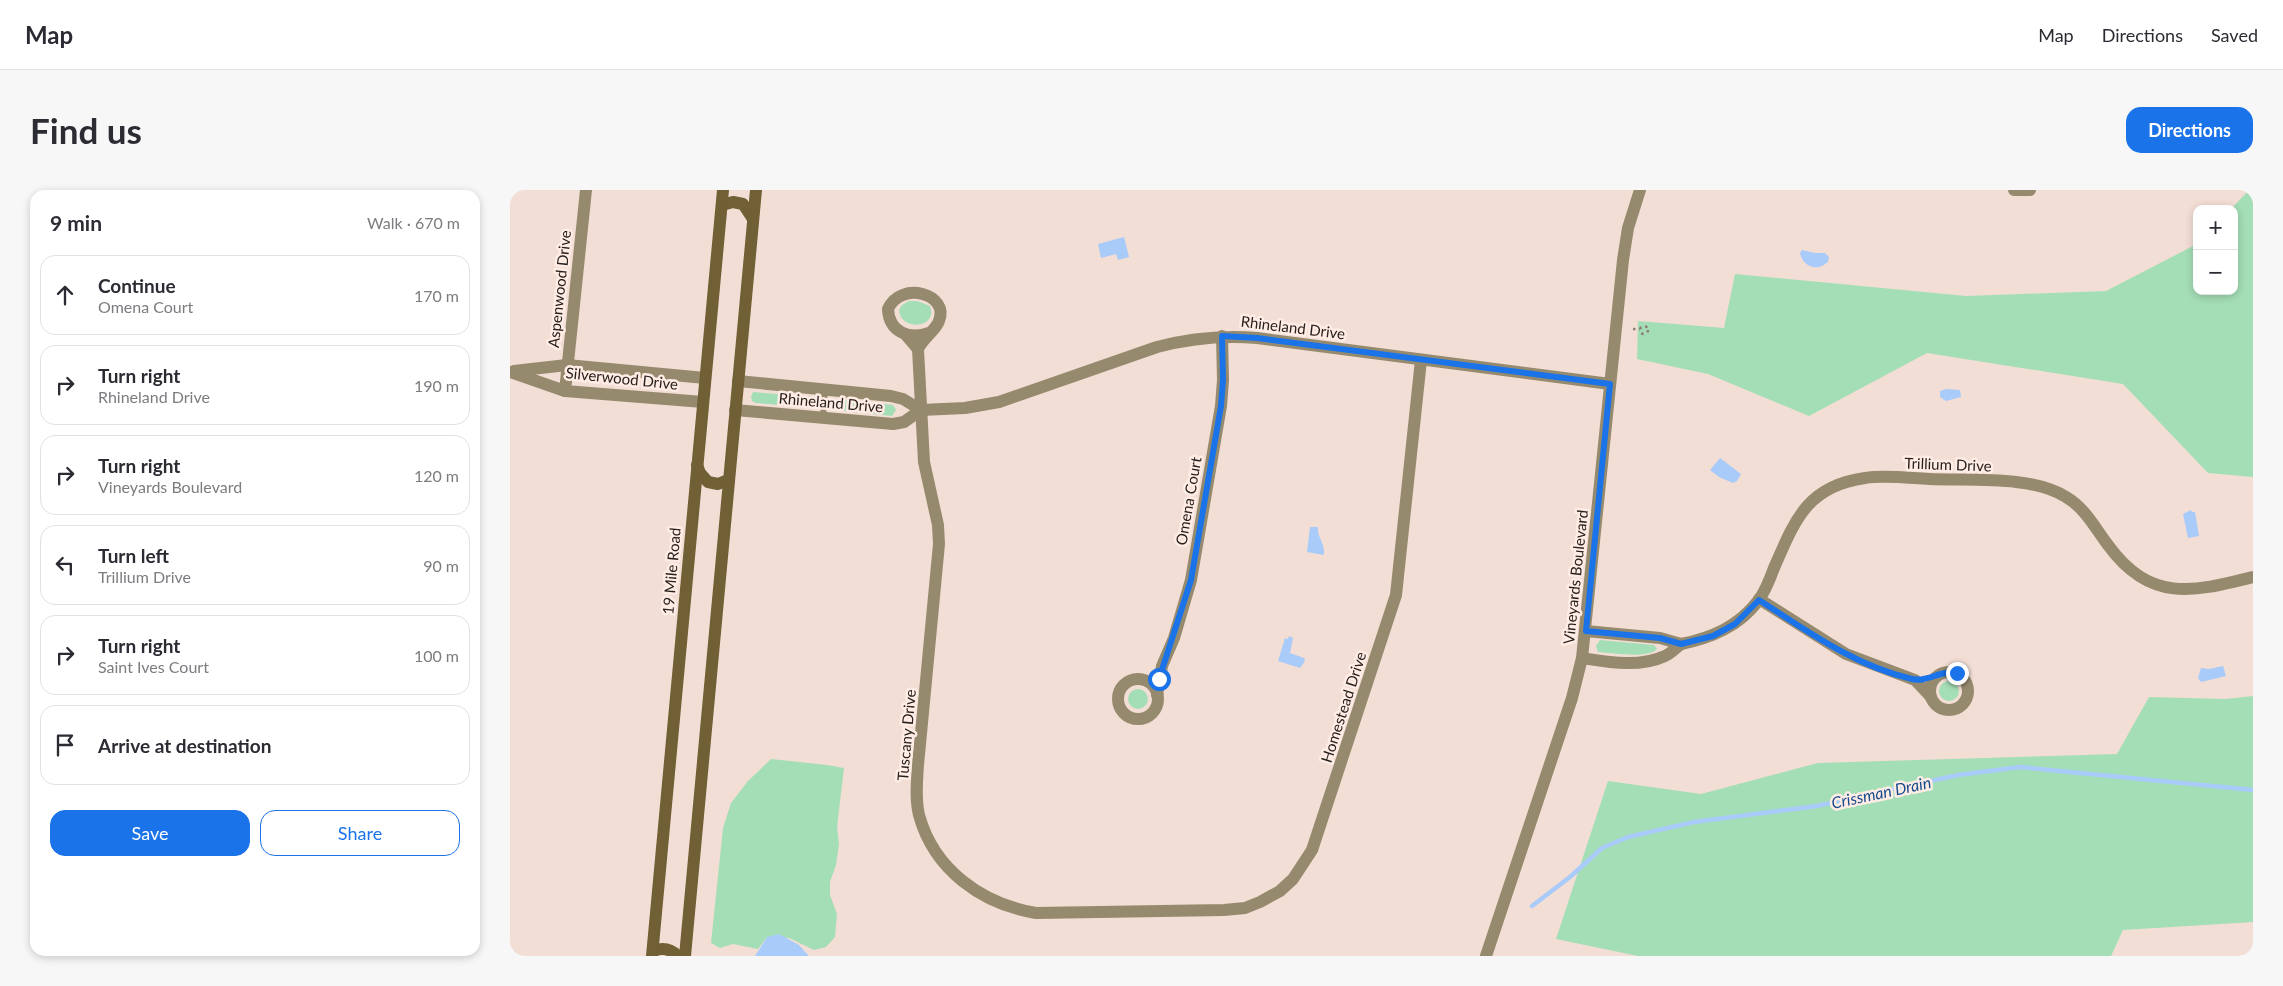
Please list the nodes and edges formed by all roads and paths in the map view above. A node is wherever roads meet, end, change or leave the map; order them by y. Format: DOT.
graph roads {
  1 [pos="586,190"];
  2 [pos="723,190"];
  3 [pos="756,190"];
  4 [pos="1640,190"];
  5 [pos="2014,190"];
  6 [pos="2030,190"];
  7 [pos="722,205"];
  8 [pos="753,219"];
  9 [pos="1633,329"];
  10 [pos="1640,330"];
  11 [pos="929,333"];
  12 [pos="906,335"];
  13 [pos="1222,336"];
  14 [pos="918,349"];
  15 [pos="1421,360"];
  16 [pos="566,365"];
  17 [pos="510,372"];
  18 [pos="706,378"];
  19 [pos="738,381"];
  20 [pos="1610,384"];
  21 [pos="825,390"];
  22 [pos="565,391"];
  23 [pos="703,402"];
  24 [pos="735,410"];
  25 [pos="920,410"];
  26 [pos="823,417"];
  27 [pos="697,465"];
  28 [pos="728,480"];
  29 [pos="2253,577"];
  30 [pos="1759,600"];
  31 [pos="1586,631"];
  32 [pos="1681,644"];
  33 [pos="1582,658"];
  34 [pos="1162,666"];
  35 [pos="1945,672"];
  36 [pos="1138,679"];
  37 [pos="1915,680"];
  38 [pos="1158,695"];
  39 [pos="1931,697"];
  40 [pos="1123,912"];
  41 [pos="652,953"];
  42 [pos="678,956"];
  43 [pos="685,956"];
  44 [pos="1486,956"];
  1 -- 16 [label="street, Aspenwood Drive"];
  2 -- 7 [label="main road, 19 Mile Road"];
  3 -- 8 [label="main road"];
  4 -- 20 [label="street, Vineyards Boulevard"];
  5 -- 6 [label="street"];
  7 -- 8 [label="main road"];
  7 -- 18 [label="main road, 19 Mile Road"];
  8 -- 19 [label="main road"];
  9 -- 10 [label="path"];
  11 -- 12 [label="street"];
  11 -- 12 [label="street"];
  11 -- 14 [label="street"];
  12 -- 14 [label="street"];
  13 -- 15 [label="street, Rhineland Drive"];
  13 -- 25 [label="street, Rhineland Drive"];
  13 -- 34 [label="street, Omena Court"];
  14 -- 25 [label="street, Tuscany Drive"];
  15 -- 20 [label="street, Rhineland Drive"];
  15 -- 40 [label="street, Homestead Drive"];
  16 -- 17 [label="street, Silverwood Drive"];
  16 -- 18 [label="street, Silverwood Drive"];
  16 -- 22 [label="street, Aspenwood Drive"];
  17 -- 22 [label="street, Silverwood Drive"];
  18 -- 23 [label="main road, 19 Mile Road"];
  19 -- 21 [label="street, Rhineland Drive"];
  19 -- 24 [label="main road"];
  20 -- 31 [label="street, Vineyards Boulevard"];
  21 -- 25 [label="street, Rhineland Drive"];
  21 -- 26 [label="lane"];
  22 -- 23 [label="street, Silverwood Drive"];
  23 -- 27 [label="main road, 19 Mile Road"];
  24 -- 26 [label="street, Rhineland Drive"];
  24 -- 28 [label="main road"];
  25 -- 26 [label="street, Rhineland Drive"];
  25 -- 40 [label="street, Tuscany Drive"];
  27 -- 28 [label="main road"];
  27 -- 41 [label="main road, 19 Mile Road"];
  28 -- 43 [label="main road"];
  29 -- 30 [label="street, Trillium Drive"];
  30 -- 32 [label="street, Trillium Drive"];
  30 -- 37 [label="street"];
  31 -- 32 [label="street, Trillium Drive"];
  31 -- 33 [label="street, Vineyards Boulevard"];
  32 -- 33 [label="street, Trillium Drive"];
  33 -- 44 [label="street, Vineyards Boulevard"];
  34 -- 36 [label="street, Omena Court"];
  34 -- 38 [label="street, Omena Court"];
  35 -- 37 [label="street"];
  35 -- 39 [label="street"];
  35 -- 39 [label="street"];
  36 -- 38 [label="street"];
  36 -- 38 [label="street, Omena Court"];
  37 -- 39 [label="street"];
  41 -- 42 [label="main road"];
}
